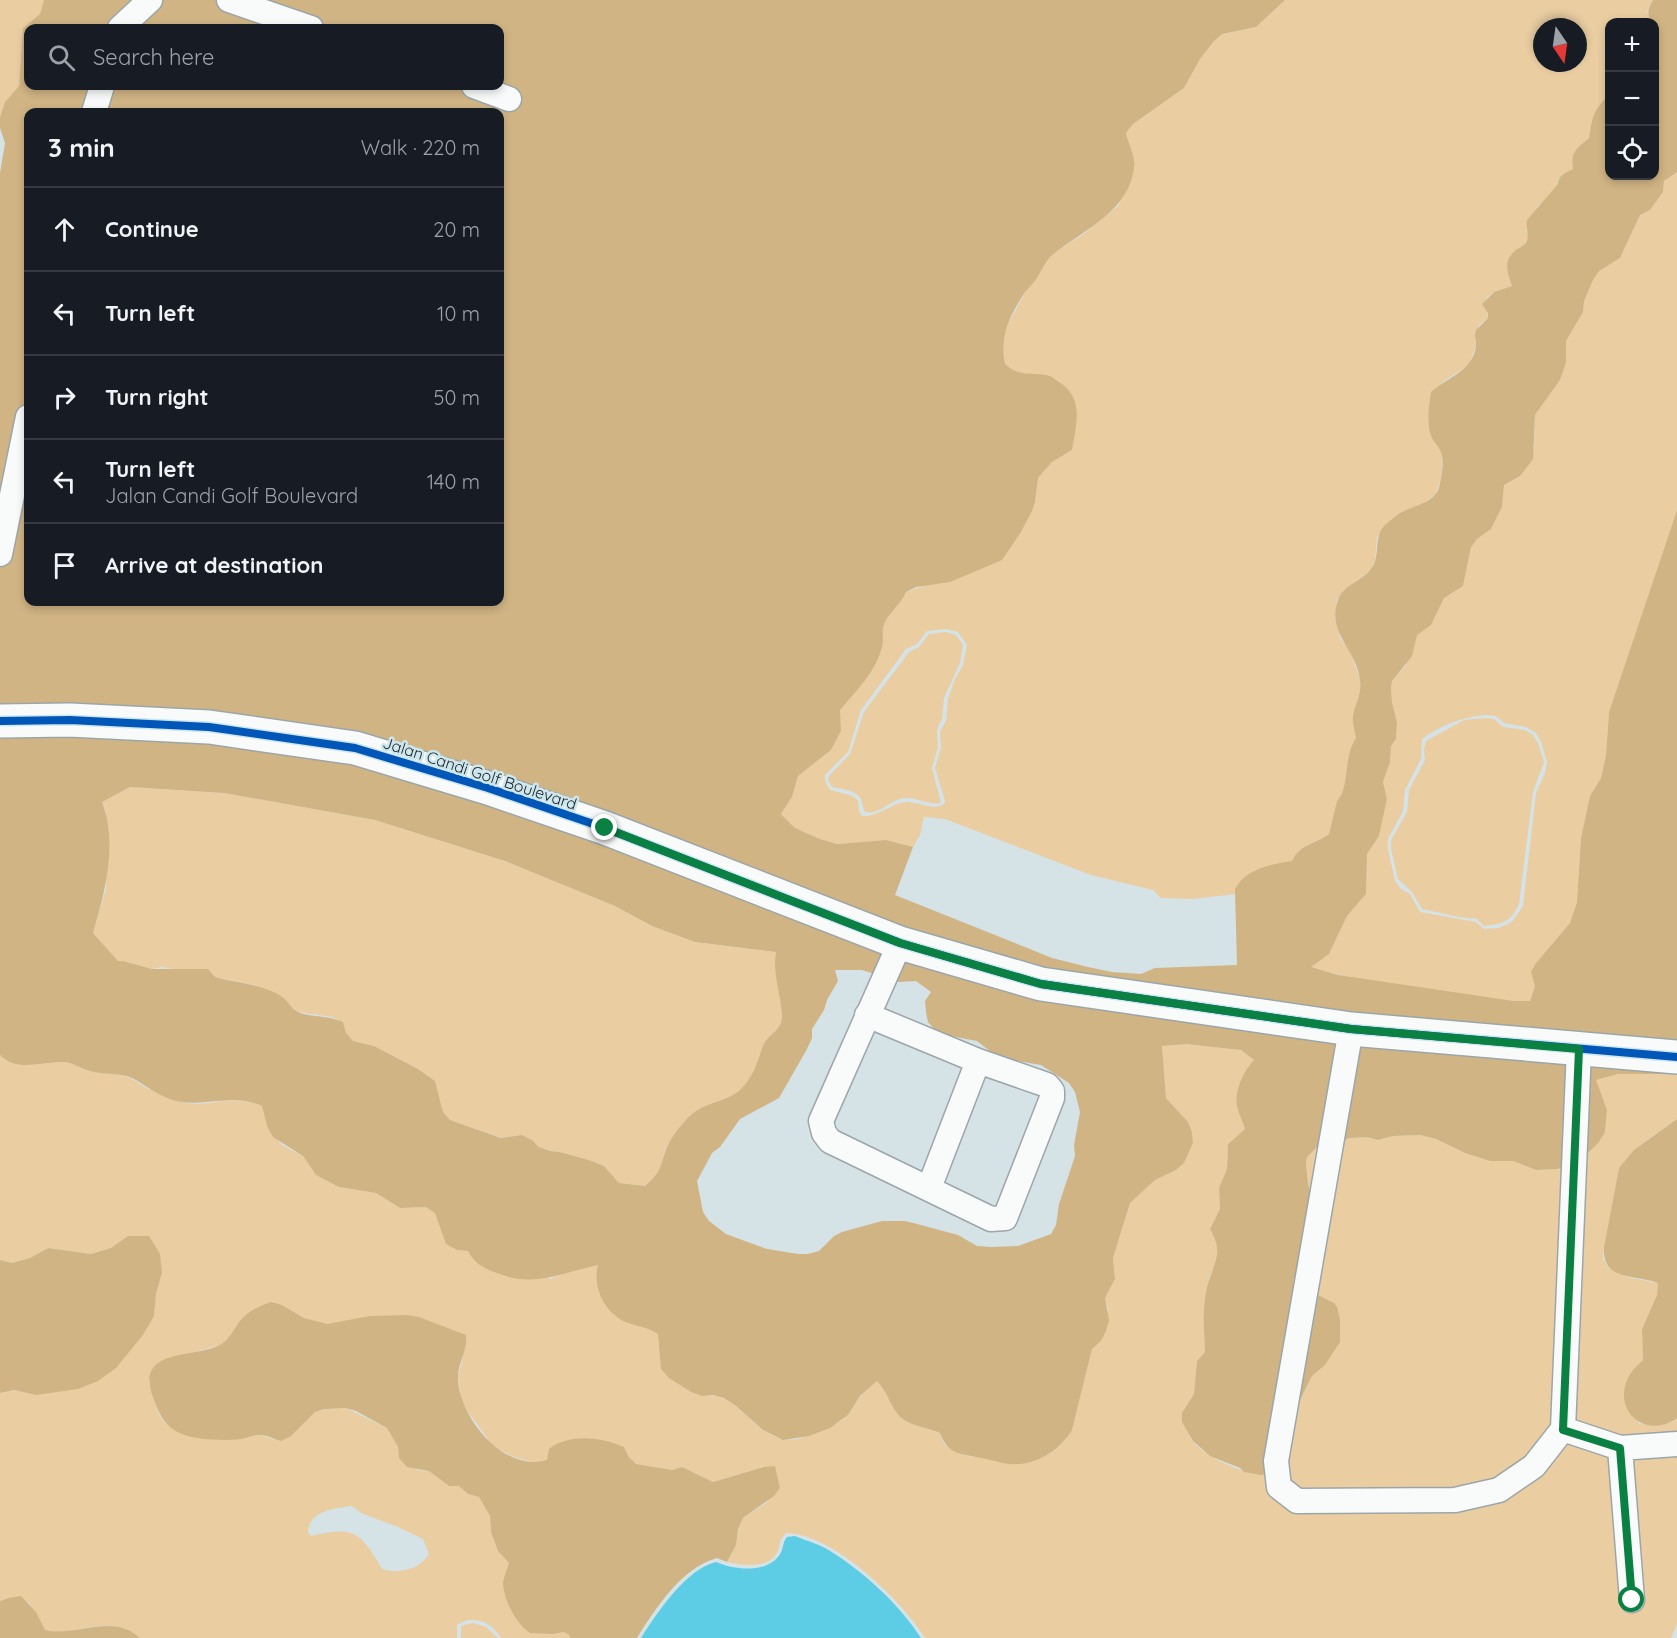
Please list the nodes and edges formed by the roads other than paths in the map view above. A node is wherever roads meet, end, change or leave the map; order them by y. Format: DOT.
graph roads {
  1 [pos="150,0"];
  2 [pos="229,0"];
  3 [pos="124,24"];
  4 [pos="299,24"];
  5 [pos="101,90"];
  6 [pos="485,90"];
  7 [pos="509,99"];
  8 [pos="95,108"];
  9 [pos="24,437"];
  10 [pos="0,554"];
  11 [pos="0,722"];
  12 [pos="900,943"];
  13 [pos="867,1015"];
  14 [pos="1351,1029"];
  15 [pos="1579,1049"];
  16 [pos="1677,1057"];
  17 [pos="978,1061"];
  18 [pos="929,1188"];
  19 [pos="1563,1430"];
  20 [pos="1677,1444"];
  21 [pos="1620,1448"];
  22 [pos="1632,1600"];
  1 -- 3 [label="lane"];
  2 -- 4 [label="lane"];
  5 -- 8 [label="lane"];
  6 -- 7 [label="lane"];
  9 -- 10 [label="lane"];
  11 -- 12 [label="street, Jalan Candi Golf Boulevard"];
  12 -- 13 [label="lane"];
  12 -- 14 [label="street, Jalan Candi Golf Boulevard"];
  13 -- 17 [label="lane"];
  13 -- 18 [label="lane"];
  14 -- 15 [label="street, Jalan Candi Golf Boulevard"];
  14 -- 19 [label="lane"];
  15 -- 16 [label="street, Jalan Candi Golf Boulevard"];
  15 -- 19 [label="lane"];
  17 -- 18 [label="lane"];
  17 -- 18 [label="lane"];
  19 -- 21 [label="lane"];
  20 -- 21 [label="lane"];
  21 -- 22 [label="lane"];
}
